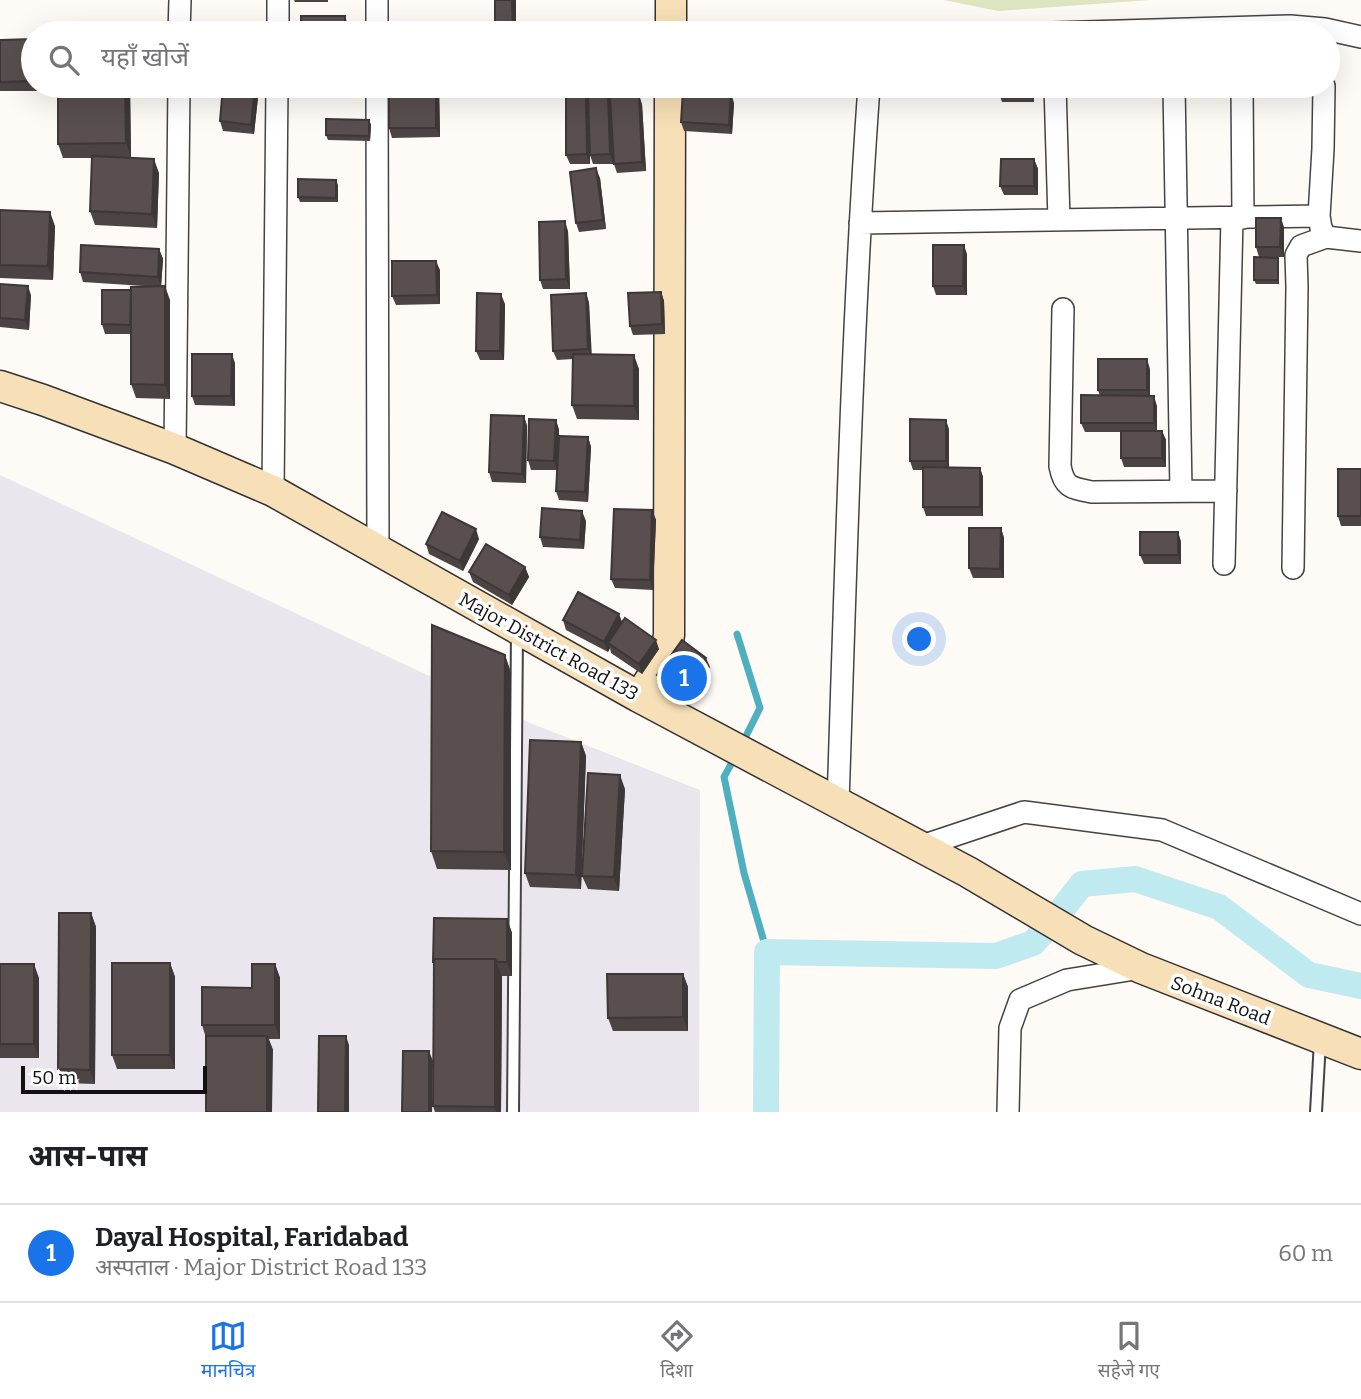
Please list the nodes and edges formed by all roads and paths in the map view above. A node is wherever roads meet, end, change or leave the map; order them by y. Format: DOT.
graph roads {
  1 [pos="180,0"];
  2 [pos="278,0"];
  3 [pos="377,0"];
  4 [pos="671,0"];
  5 [pos="179,21"];
  6 [pos="278,21"];
  7 [pos="377,21"];
  8 [pos="671,21"];
  9 [pos="1340,34"];
  10 [pos="1361,37"];
  11 [pos="179,98"];
  12 [pos="277,98"];
  13 [pos="377,98"];
  14 [pos="670,98"];
  15 [pos="868,98"];
  16 [pos="1055,98"];
  17 [pos="1174,98"];
  18 [pos="1242,98"];
  19 [pos="1324,98"];
  20 [pos="1177,218"];
  21 [pos="1237,218"];
  22 [pos="1059,220"];
  23 [pos="860,223"];
  24 [pos="1322,226"];
  25 [pos="1361,242"];
  26 [pos="1063,309"];
  27 [pos="0,386"];
  28 [pos="175,449"];
  29 [pos="272,491"];
  30 [pos="1181,491"];
  31 [pos="1226,491"];
  32 [pos="379,551"];
  33 [pos="1224,564"];
  34 [pos="1293,568"];
  35 [pos="517,628"];
  36 [pos="639,697"];
  37 [pos="838,803"];
  38 [pos="919,847"];
  39 [pos="1361,914"];
  40 [pos="1083,940"];
  41 [pos="1141,968"];
  42 [pos="1321,1038"];
  43 [pos="1361,1054"];
  44 [pos="513,1112"];
  45 [pos="1008,1112"];
  46 [pos="1316,1112"];
  1 -- 5 [label="street"];
  2 -- 6 [label="street"];
  3 -- 7 [label="street"];
  4 -- 8 [label="main road"];
  9 -- 10 [label="street"];
  11 -- 28 [label="street"];
  12 -- 29 [label="street"];
  13 -- 32 [label="street"];
  14 -- 36 [label="main road"];
  15 -- 23 [label="street"];
  16 -- 22 [label="street"];
  17 -- 20 [label="street"];
  18 -- 21 [label="street"];
  19 -- 24 [label="street"];
  20 -- 21 [label="street"];
  20 -- 22 [label="street"];
  20 -- 30 [label="street"];
  21 -- 24 [label="street"];
  21 -- 31 [label="street"];
  22 -- 23 [label="street"];
  23 -- 37 [label="street"];
  24 -- 25 [label="street"];
  24 -- 34 [label="street"];
  26 -- 30 [label="street"];
  27 -- 28 [label="main road, Major District Road 133"];
  28 -- 29 [label="main road, Major District Road 133"];
  29 -- 32 [label="main road, Major District Road 133"];
  30 -- 31 [label="street"];
  31 -- 33 [label="street"];
  32 -- 35 [label="main road, Major District Road 133"];
  35 -- 36 [label="main road, Major District Road 133"];
  35 -- 44 [label="lane"];
  36 -- 37 [label="main road, Major District Road 133"];
  37 -- 38 [label="main road, Major District Road 133"];
  38 -- 39 [label="street"];
  38 -- 40 [label="main road, Major District Road 133"];
  40 -- 41 [label="main road, Sohna Road"];
  41 -- 42 [label="main road, Sohna Road"];
  41 -- 45 [label="street"];
  42 -- 43 [label="main road, Sohna Road"];
  42 -- 46 [label="lane"];
}
